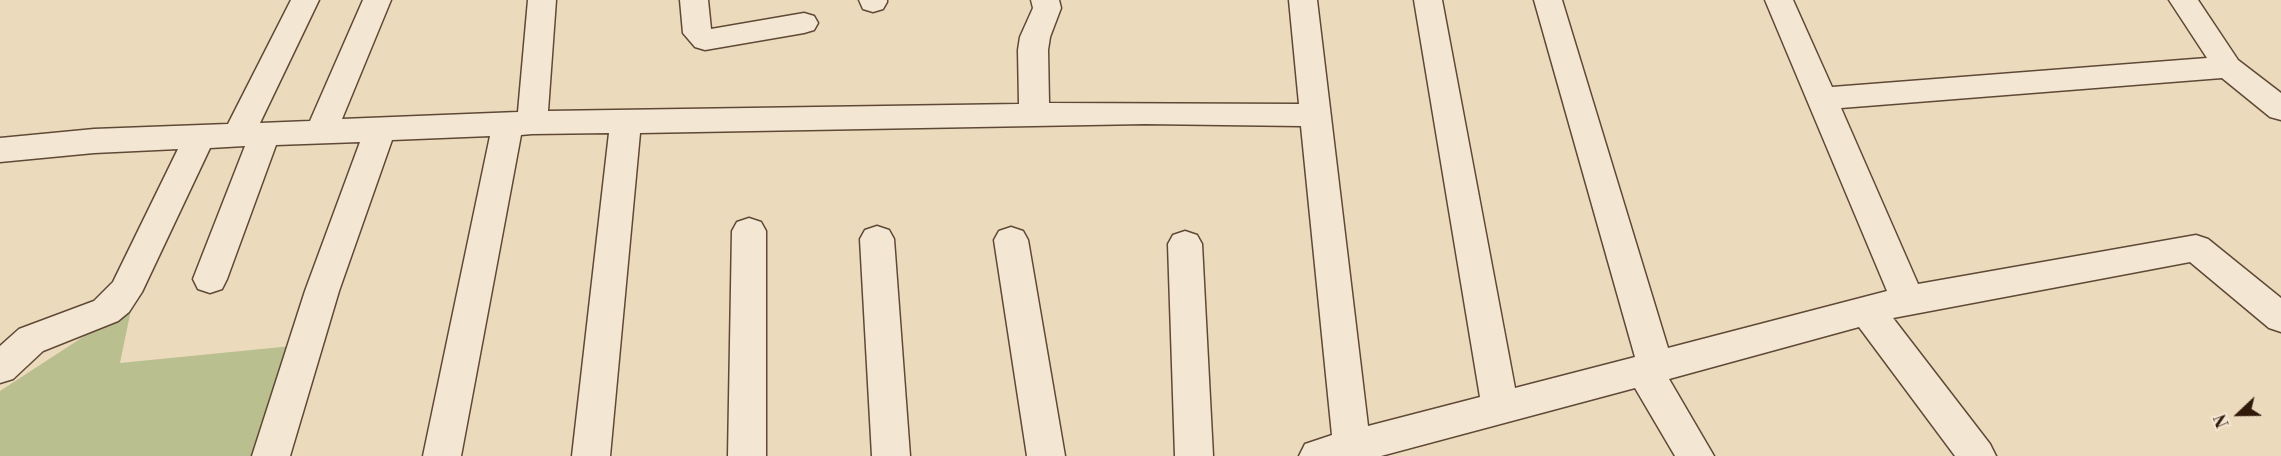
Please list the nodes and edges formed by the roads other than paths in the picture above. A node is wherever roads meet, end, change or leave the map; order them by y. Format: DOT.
graph roads {
  1 [pos="305,0"];
  2 [pos="377,0"];
  3 [pos="542,0"];
  4 [pos="694,0"];
  5 [pos="1045,0"];
  6 [pos="1303,0"];
  7 [pos="1428,0"];
  8 [pos="1548,0"];
  9 [pos="1779,0"];
  10 [pos="2183,0"];
  11 [pos="804,23"];
  12 [pos="2228,67"];
  13 [pos="1839,98"];
  14 [pos="2281,109"];
  15 [pos="1316,115"];
  16 [pos="1034,116"];
  17 [pos="626,122"];
  18 [pos="520,123"];
  19 [pos="380,129"];
  20 [pos="321,132"];
  21 [pos="251,135"];
  22 [pos="200,137"];
  23 [pos="0,150"];
  24 [pos="748,231"];
  25 [pos="877,240"];
  26 [pos="1011,240"];
  27 [pos="1185,244"];
  28 [pos="210,279"];
  29 [pos="1915,299"];
  30 [pos="1868,311"];
  31 [pos="2281,318"];
  32 [pos="0,368"];
  33 [pos="1650,369"];
  34 [pos="1500,408"];
  35 [pos="1352,448"];
  36 [pos="271,456"];
  37 [pos="442,456"];
  38 [pos="591,456"];
  39 [pos="747,456"];
  40 [pos="891,456"];
  41 [pos="1046,456"];
  42 [pos="1194,456"];
  43 [pos="1318,456"];
  44 [pos="1695,456"];
  45 [pos="1977,456"];
  1 -- 21 [label="street"];
  2 -- 20 [label="street"];
  3 -- 18 [label="street"];
  4 -- 11 [label="street"];
  5 -- 16 [label="street"];
  6 -- 15 [label="street"];
  7 -- 34 [label="street"];
  8 -- 33 [label="street"];
  9 -- 13 [label="street"];
  10 -- 12 [label="street"];
  12 -- 13 [label="street"];
  12 -- 14 [label="street"];
  13 -- 29 [label="street"];
  15 -- 16 [label="street"];
  15 -- 35 [label="street"];
  16 -- 17 [label="street"];
  17 -- 18 [label="street"];
  17 -- 38 [label="street"];
  18 -- 19 [label="street"];
  18 -- 37 [label="street"];
  19 -- 20 [label="street"];
  19 -- 36 [label="street"];
  20 -- 21 [label="street"];
  21 -- 22 [label="street"];
  21 -- 28 [label="street"];
  22 -- 23 [label="street"];
  22 -- 32 [label="street"];
  24 -- 39 [label="street"];
  25 -- 40 [label="street"];
  26 -- 41 [label="street"];
  27 -- 42 [label="street"];
  29 -- 30 [label="street"];
  29 -- 31 [label="street"];
  30 -- 33 [label="street"];
  30 -- 45 [label="street"];
  33 -- 34 [label="street"];
  33 -- 44 [label="street"];
  34 -- 35 [label="street"];
  35 -- 43 [label="street"];
}
